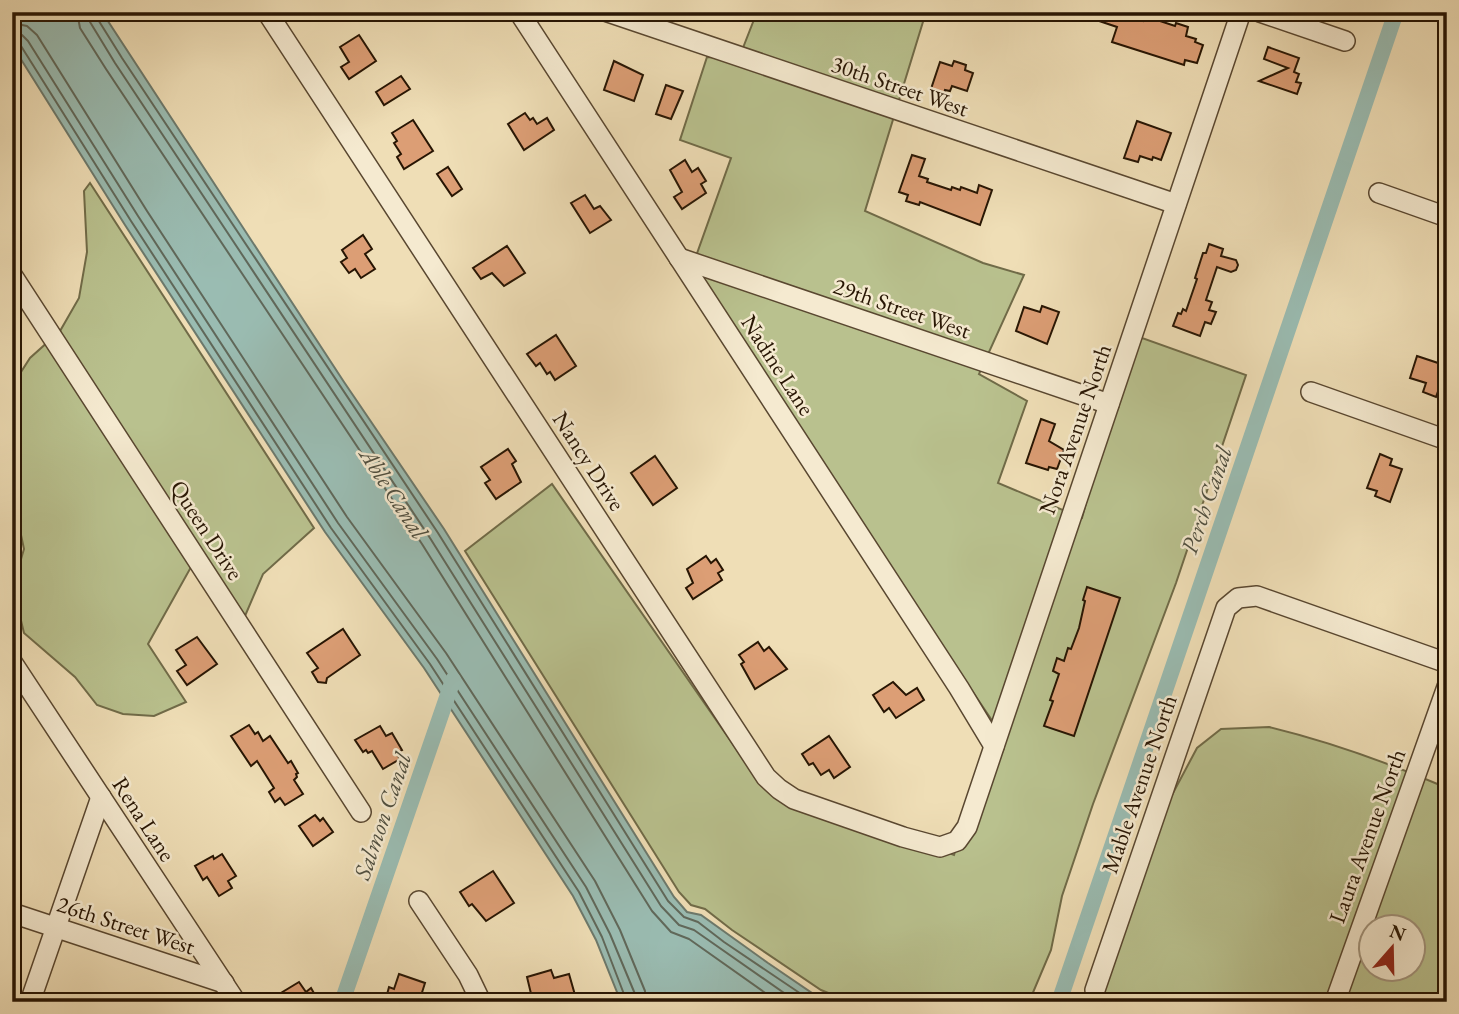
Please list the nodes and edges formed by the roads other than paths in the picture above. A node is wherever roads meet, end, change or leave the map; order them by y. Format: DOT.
graph roads {
  1 [pos="267,12"];
  2 [pos="519,12"];
  3 [pos="608,12"];
  4 [pos="1241,12"];
  5 [pos="1260,12"];
  6 [pos="1345,41"];
  7 [pos="1379,193"];
  8 [pos="1177,204"];
  9 [pos="1447,217"];
  10 [pos="679,258"];
  11 [pos="12,275"];
  12 [pos="1311,392"];
  13 [pos="1109,404"];
  14 [pos="1447,440"];
  15 [pos="12,662"];
  16 [pos="1447,663"];
  17 [pos="20,686"];
  18 [pos="1447,687"];
  19 [pos="994,746"];
  20 [pos="101,797"];
  21 [pos="361,812"];
  22 [pos="940,847"];
  23 [pos="419,901"];
  24 [pos="12,913"];
  25 [pos="56,928"];
  26 [pos="224,983"];
  27 [pos="1095,990"];
  28 [pos="476,998"];
  29 [pos="30,1002"];
  30 [pos="236,1002"];
  31 [pos="1335,1002"];
  1 -- 22 [label="street, Nancy Drive"];
  2 -- 10 [label="street, Nadine Lane"];
  3 -- 8 [label="street, 30th Street West"];
  4 -- 8 [label="street, Nora Avenue North"];
  5 -- 6 [label="street"];
  7 -- 9 [label="street"];
  8 -- 13 [label="street, Nora Avenue North"];
  10 -- 13 [label="street, 29th Street West"];
  10 -- 19 [label="street, Nadine Lane"];
  11 -- 21 [label="street, Queen Drive"];
  12 -- 14 [label="street"];
  13 -- 19 [label="street, Nora Avenue North"];
  15 -- 17 [label="street, Rena Lane"];
  16 -- 27 [label="street, Mable Avenue North"];
  17 -- 20 [label="street, Rena Lane"];
  18 -- 31 [label="street, Laura Avenue North"];
  19 -- 22 [label="street, Nora Avenue North"];
  20 -- 25 [label="street"];
  20 -- 26 [label="street, Rena Lane"];
  23 -- 28 [label="street"];
  24 -- 25 [label="street, 26th Street West"];
  25 -- 26 [label="street, 26th Street West"];
  25 -- 29 [label="street"];
  26 -- 30 [label="street, Rena Lane"];
}
